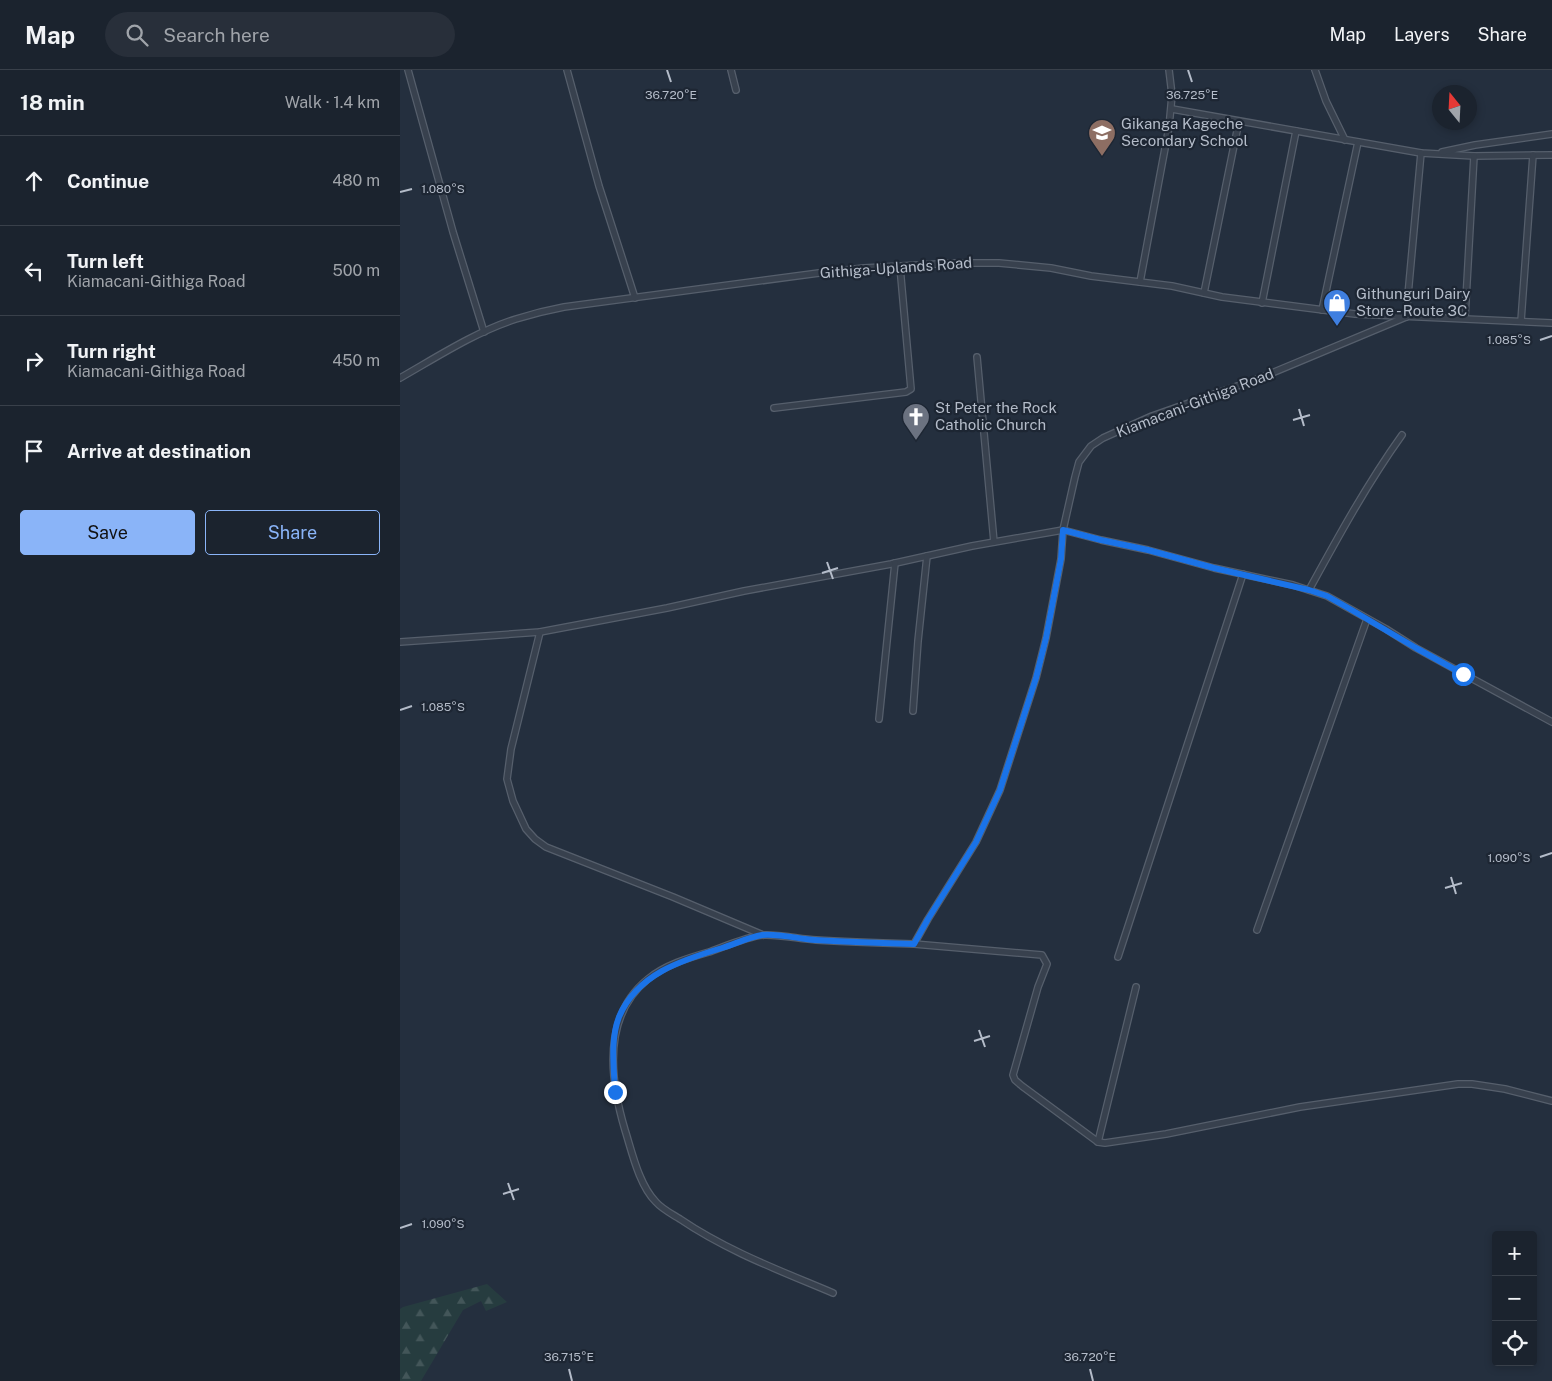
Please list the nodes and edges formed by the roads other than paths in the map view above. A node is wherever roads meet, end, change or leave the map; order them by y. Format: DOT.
graph roads {
  1 [pos="408,70"];
  2 [pos="567,70"];
  3 [pos="731,70"];
  4 [pos="1169,70"];
  5 [pos="1315,70"];
  6 [pos="736,90"];
  7 [pos="1172,109"];
  8 [pos="1238,121"];
  9 [pos="1296,132"];
  10 [pos="1552,134"];
  11 [pos="1345,140"];
  12 [pos="1358,142"];
  13 [pos="1421,153"];
  14 [pos="1435,154"];
  15 [pos="1552,154"];
  16 [pos="1533,155"];
  17 [pos="1474,156"];
  18 [pos="900,267"];
  19 [pos="1140,282"];
  20 [pos="1204,293"];
  21 [pos="636,298"];
  22 [pos="1262,303"];
  23 [pos="1322,310"];
  24 [pos="1406,317"];
  25 [pos="1466,318"];
  26 [pos="1521,321"];
  27 [pos="1552,323"];
  28 [pos="484,332"];
  29 [pos="976,358"];
  30 [pos="400,378"];
  31 [pos="774,408"];
  32 [pos="1402,435"];
  33 [pos="1063,530"];
  34 [pos="994,542"];
  35 [pos="927,556"];
  36 [pos="896,563"];
  37 [pos="1244,574"];
  38 [pos="1309,590"];
  39 [pos="1367,618"];
  40 [pos="540,632"];
  41 [pos="400,642"];
  42 [pos="914,711"];
  43 [pos="879,719"];
  44 [pos="1552,722"];
  45 [pos="1257,930"];
  46 [pos="763,935"];
  47 [pos="914,944"];
  48 [pos="1118,957"];
  49 [pos="1136,987"];
  50 [pos="1552,1101"];
  51 [pos="1098,1142"];
  52 [pos="832,1293"];
  1 -- 28 [label="street"];
  2 -- 21 [label="street"];
  3 -- 6 [label="street"];
  4 -- 7 [label="street"];
  5 -- 11 [label="street"];
  7 -- 8 [label="street"];
  7 -- 19 [label="street"];
  8 -- 9 [label="street"];
  8 -- 20 [label="street"];
  9 -- 11 [label="street"];
  9 -- 22 [label="street"];
  10 -- 14 [label="street"];
  11 -- 12 [label="street"];
  12 -- 13 [label="street"];
  12 -- 23 [label="street"];
  13 -- 14 [label="street"];
  13 -- 24 [label="street"];
  14 -- 17 [label="street"];
  15 -- 16 [label="street"];
  16 -- 17 [label="street"];
  16 -- 26 [label="street"];
  17 -- 25 [label="street"];
  18 -- 19 [label="street, Githiga-Uplands Road"];
  18 -- 21 [label="street, Githiga-Uplands Road"];
  18 -- 31 [label="street"];
  19 -- 20 [label="street, Githiga-Uplands Road"];
  20 -- 22 [label="street, Githiga-Uplands Road"];
  21 -- 28 [label="street, Githiga-Uplands Road"];
  22 -- 23 [label="street, Githiga-Uplands Road"];
  23 -- 24 [label="street, Githiga-Uplands Road"];
  24 -- 25 [label="street, Kiamacani-Githiga Road"];
  24 -- 33 [label="street, Kiamacani-Githiga Road"];
  25 -- 26 [label="street, Kiamacani-Githiga Road"];
  26 -- 27 [label="street, Kiamacani-Githiga Road"];
  28 -- 30 [label="street, Githiga-Uplands Road"];
  29 -- 34 [label="street"];
  32 -- 38 [label="street"];
  33 -- 34 [label="street"];
  33 -- 37 [label="street"];
  33 -- 47 [label="street, Kiamacani-Githiga Road"];
  34 -- 35 [label="street"];
  35 -- 36 [label="street"];
  35 -- 42 [label="street"];
  36 -- 40 [label="street"];
  36 -- 43 [label="street"];
  37 -- 38 [label="street"];
  37 -- 48 [label="street"];
  38 -- 39 [label="street"];
  39 -- 44 [label="street"];
  39 -- 45 [label="street"];
  40 -- 41 [label="street"];
  40 -- 46 [label="street"];
  46 -- 47 [label="street"];
  46 -- 52 [label="street"];
  47 -- 51 [label="street"];
  49 -- 51 [label="street"];
  50 -- 51 [label="street"];
}
